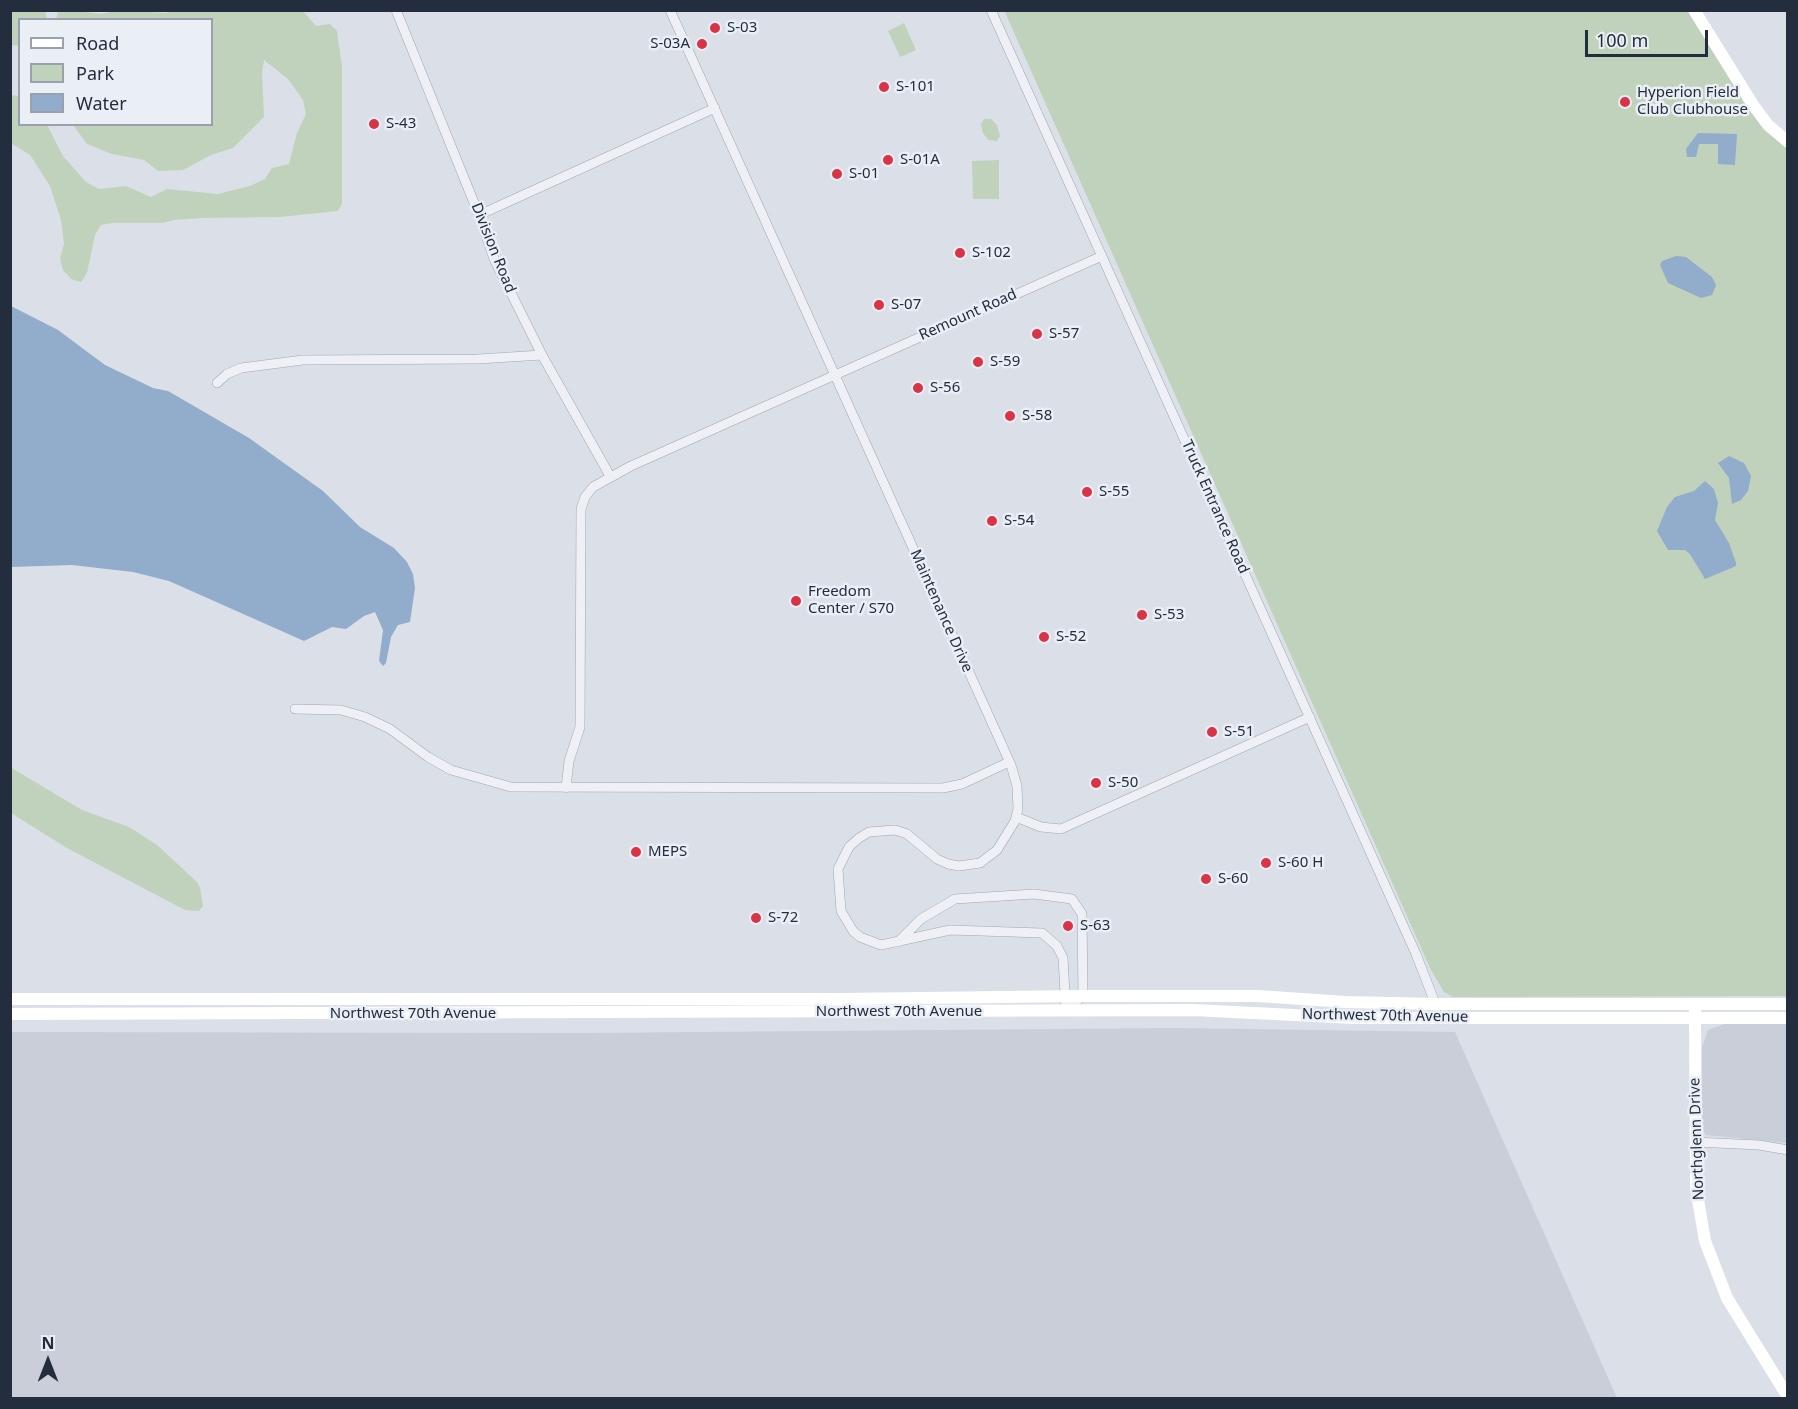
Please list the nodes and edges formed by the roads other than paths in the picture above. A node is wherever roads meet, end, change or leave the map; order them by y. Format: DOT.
graph roads {
  1 [pos="396,10"];
  2 [pos="670,10"];
  3 [pos="991,10"];
  4 [pos="1694,10"];
  5 [pos="715,108"];
  6 [pos="1788,142"];
  7 [pos="479,215"];
  8 [pos="1102,256"];
  9 [pos="542,355"];
  10 [pos="834,375"];
  11 [pos="217,383"];
  12 [pos="610,477"];
  13 [pos="295,709"];
  14 [pos="1310,717"];
  15 [pos="1009,762"];
  16 [pos="566,788"];
  17 [pos="1016,817"];
  18 [pos="898,942"];
  19 [pos="1066,996"];
  20 [pos="1083,996"];
  21 [pos="10,999"];
  22 [pos="1437,1004"];
  23 [pos="1695,1004"];
  24 [pos="1788,1004"];
  25 [pos="1066,1010"];
  26 [pos="10,1014"];
  27 [pos="1695,1017"];
  28 [pos="1437,1018"];
  29 [pos="1788,1018"];
  30 [pos="1695,1142"];
  31 [pos="1788,1150"];
  32 [pos="1788,1397"];
  1 -- 7 [label="street, Division Road"];
  2 -- 5 [label="street, Maintenance Drive"];
  3 -- 8 [label="street, Truck Entrance Road"];
  4 -- 6 [label="main road"];
  5 -- 7 [label="street"];
  5 -- 10 [label="street, Maintenance Drive"];
  7 -- 9 [label="street, Division Road"];
  8 -- 10 [label="street, Remount Road"];
  8 -- 14 [label="street, Truck Entrance Road"];
  9 -- 11 [label="street"];
  9 -- 12 [label="street, Division Road"];
  10 -- 12 [label="street, Remount Road"];
  10 -- 15 [label="street, Maintenance Drive"];
  12 -- 16 [label="street, Remount Road"];
  13 -- 16 [label="street"];
  14 -- 17 [label="street"];
  14 -- 22 [label="street, Truck Entrance Road"];
  15 -- 16 [label="street"];
  15 -- 17 [label="street, Maintenance Drive"];
  17 -- 18 [label="street, Maintenance Drive"];
  18 -- 19 [label="street"];
  18 -- 20 [label="street"];
  19 -- 20 [label="main road, Northwest 70th Avenue"];
  19 -- 21 [label="main road, Northwest 70th Avenue"];
  19 -- 25 [label="street"];
  20 -- 22 [label="main road, Northwest 70th Avenue"];
  20 -- 25 [label="street"];
  22 -- 23 [label="main road, Northwest 70th Avenue"];
  22 -- 28 [label="street"];
  23 -- 24 [label="main road, Northwest 70th Avenue"];
  23 -- 27 [label="main road, Northglenn Drive"];
  25 -- 26 [label="main road, Northwest 70th Avenue"];
  25 -- 28 [label="main road, Northwest 70th Avenue"];
  27 -- 28 [label="main road, Northwest 70th Avenue"];
  27 -- 29 [label="main road, Northwest 70th Avenue"];
  27 -- 30 [label="main road, Northglenn Drive"];
  30 -- 31 [label="street"];
  30 -- 32 [label="main road, Northglenn Drive"];
}
